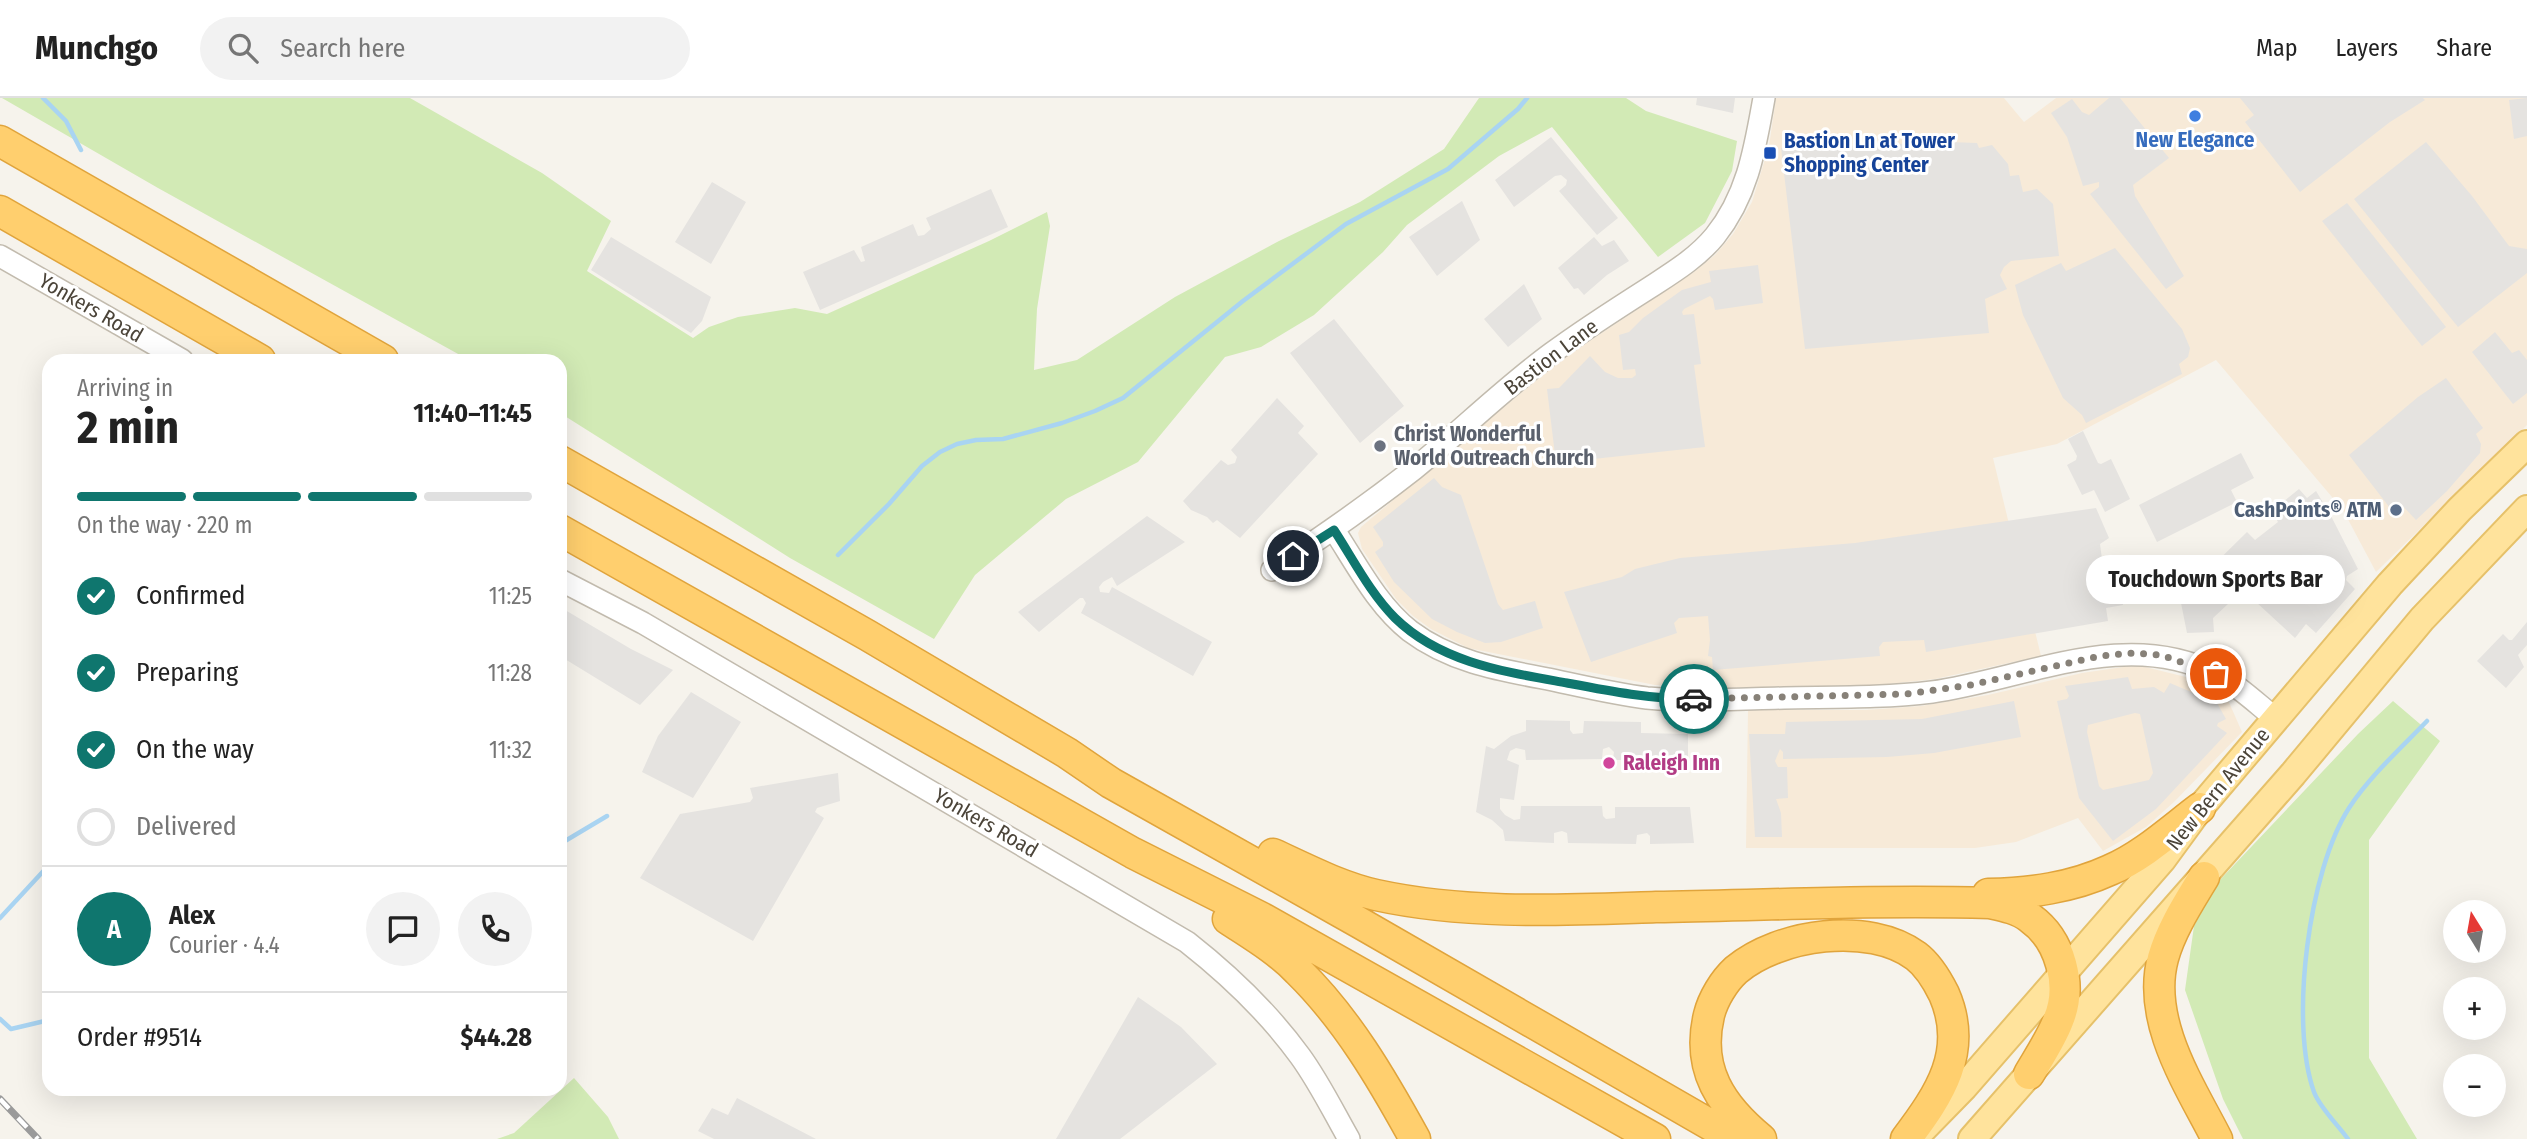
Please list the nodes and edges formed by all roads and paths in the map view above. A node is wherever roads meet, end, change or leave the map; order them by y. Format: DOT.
graph roads {
  1 [pos="1764,98"];
  2 [pos="0,141"];
  3 [pos="0,211"];
  4 [pos="0,256"];
  5 [pos="172,354"];
  6 [pos="250,354"];
  7 [pos="373,354"];
  8 [pos="2527,444"];
  9 [pos="567,465"];
  10 [pos="2527,509"];
  11 [pos="1334,530"];
  12 [pos="567,534"];
  13 [pos="1272,570"];
  14 [pos="567,584"];
  15 [pos="2275,718"];
  16 [pos="2200,808"];
  17 [pos="1176,820"];
  18 [pos="1133,853"];
  19 [pos="2204,877"];
  20 [pos="1893,901"];
  21 [pos="2063,972"];
  22 [pos="2029,1074"];
  23 [pos="1349,1139"];
  24 [pos="1415,1139"];
  25 [pos="1655,1139"];
  26 [pos="1735,1139"];
  27 [pos="1761,1139"];
  28 [pos="1906,1139"];
  29 [pos="1913,1139"];
  30 [pos="1972,1139"];
  31 [pos="2217,1139"];
  1 -- 11 [label="street, Bastion Lane"];
  2 -- 7 [label="highway"];
  3 -- 6 [label="highway"];
  4 -- 5 [label="street, Yonkers Road"];
  8 -- 15 [label="main road, New Bern Avenue"];
  9 -- 17 [label="highway"];
  10 -- 19 [label="main road"];
  11 -- 13 [label="street, Bastion Lane"];
  11 -- 15 [label="street"];
  12 -- 18 [label="highway"];
  14 -- 23 [label="street, Yonkers Road"];
  15 -- 16 [label="main road, New Bern Avenue"];
  16 -- 20 [label="highway"];
  16 -- 21 [label="main road, New Bern Avenue"];
  17 -- 20 [label="highway"];
  17 -- 26 [label="highway"];
  18 -- 24 [label="highway"];
  18 -- 25 [label="highway"];
  19 -- 22 [label="main road"];
  19 -- 31 [label="highway"];
  20 -- 21 [label="highway"];
  21 -- 22 [label="highway"];
  21 -- 29 [label="main road, New Bern Avenue"];
  22 -- 30 [label="main road"];
  27 -- 28 [label="highway"];
}
